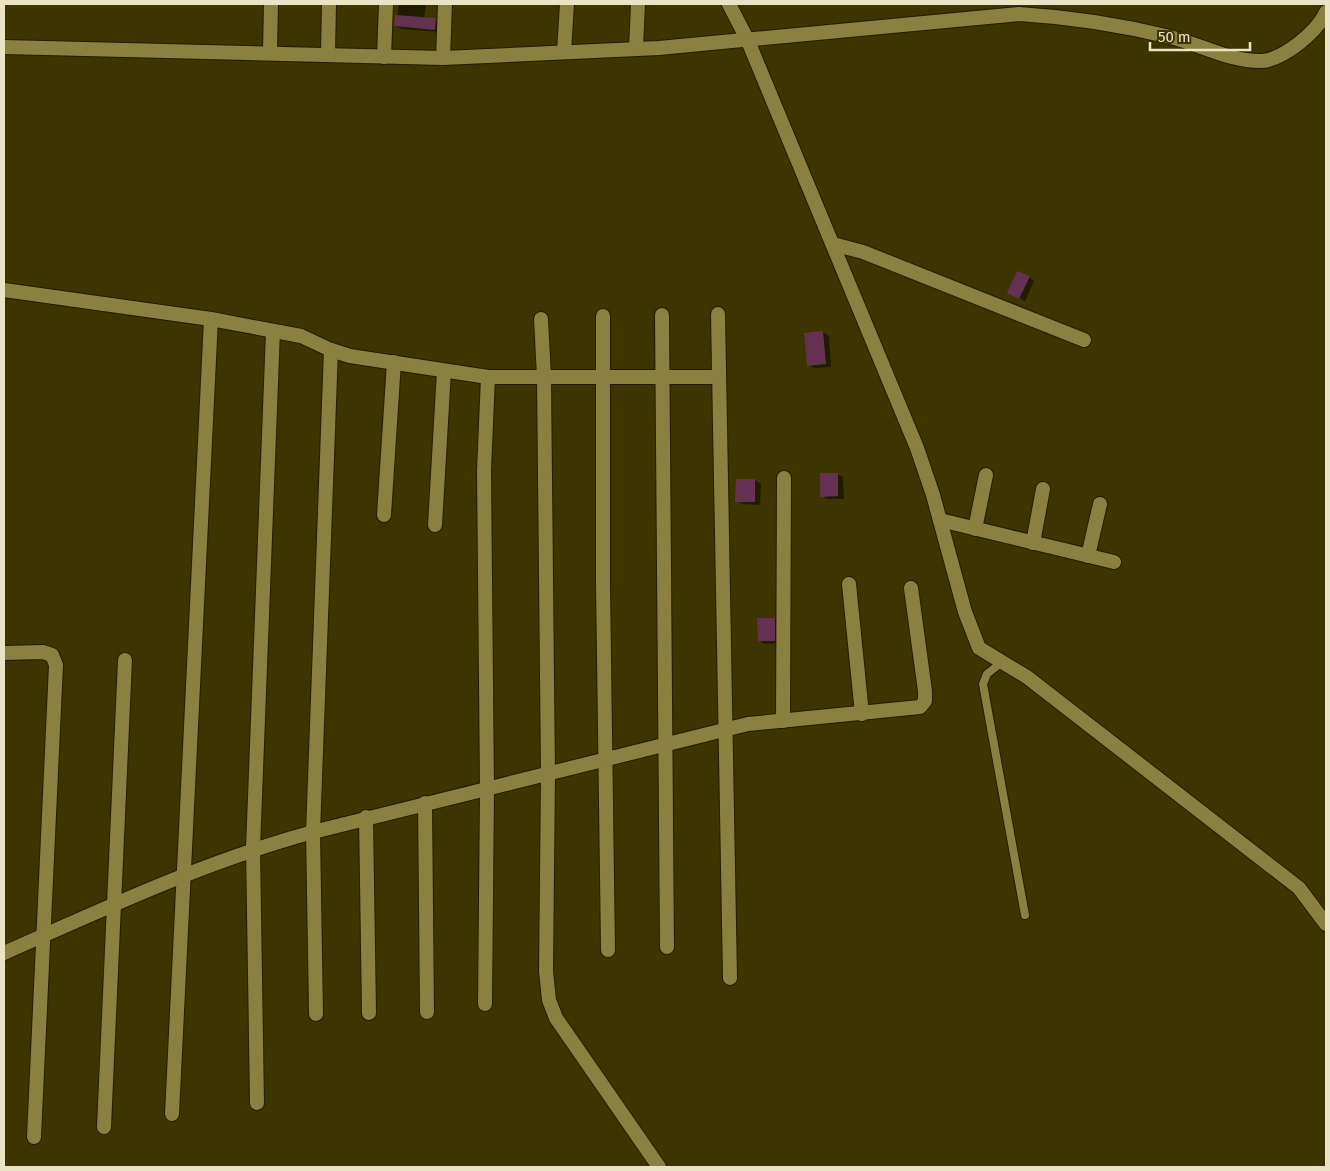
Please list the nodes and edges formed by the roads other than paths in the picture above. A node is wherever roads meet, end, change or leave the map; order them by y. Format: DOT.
graph roads {
  1 [pos="270,4"];
  2 [pos="329,4"];
  3 [pos="386,4"];
  4 [pos="445,4"];
  5 [pos="567,4"];
  6 [pos="638,4"];
  7 [pos="729,4"];
  8 [pos="1326,12"];
  9 [pos="748,41"];
  10 [pos="4,47"];
  11 [pos="636,48"];
  12 [pos="564,51"];
  13 [pos="270,52"];
  14 [pos="328,54"];
  15 [pos="384,58"];
  16 [pos="443,58"];
  17 [pos="833,244"];
  18 [pos="4,290"];
  19 [pos="718,314"];
  20 [pos="662,315"];
  21 [pos="603,316"];
  22 [pos="211,319"];
  23 [pos="541,319"];
  24 [pos="274,331"];
  25 [pos="1084,340"];
  26 [pos="331,350"];
  27 [pos="394,362"];
  28 [pos="444,371"];
  29 [pos="488,377"];
  30 [pos="544,377"];
  31 [pos="603,377"];
  32 [pos="662,377"];
  33 [pos="719,377"];
  34 [pos="986,475"];
  35 [pos="784,478"];
  36 [pos="1043,489"];
  37 [pos="1100,504"];
  38 [pos="384,515"];
  39 [pos="940,520"];
  40 [pos="435,526"];
  41 [pos="975,529"];
  42 [pos="1033,542"];
  43 [pos="1088,556"];
  44 [pos="1114,562"];
  45 [pos="849,584"];
  46 [pos="911,588"];
  47 [pos="4,653"];
  48 [pos="124,660"];
  49 [pos="1002,662"];
  50 [pos="862,714"];
  51 [pos="783,720"];
  52 [pos="726,729"];
  53 [pos="665,744"];
  54 [pos="606,760"];
  55 [pos="548,775"];
  56 [pos="487,790"];
  57 [pos="425,803"];
  58 [pos="366,818"];
  59 [pos="313,832"];
  60 [pos="253,848"];
  61 [pos="182,876"];
  62 [pos="112,905"];
  63 [pos="1025,915"];
  64 [pos="1326,924"];
  65 [pos="42,935"];
  66 [pos="667,947"];
  67 [pos="608,950"];
  68 [pos="4,952"];
  69 [pos="730,978"];
  70 [pos="485,1004"];
  71 [pos="427,1012"];
  72 [pos="368,1013"];
  73 [pos="316,1014"];
  74 [pos="257,1103"];
  75 [pos="172,1114"];
  76 [pos="104,1127"];
  77 [pos="34,1136"];
  78 [pos="659,1167"];
  1 -- 13 [label="street"];
  2 -- 14 [label="street"];
  3 -- 15 [label="street"];
  4 -- 16 [label="street"];
  5 -- 12 [label="street"];
  6 -- 11 [label="street"];
  7 -- 9 [label="street"];
  8 -- 9 [label="street"];
  9 -- 11 [label="street"];
  9 -- 17 [label="street"];
  10 -- 13 [label="street"];
  11 -- 12 [label="street"];
  12 -- 16 [label="street"];
  13 -- 14 [label="street"];
  14 -- 15 [label="street"];
  15 -- 16 [label="street"];
  17 -- 25 [label="street"];
  17 -- 39 [label="street"];
  18 -- 22 [label="street"];
  19 -- 33 [label="street"];
  20 -- 32 [label="street"];
  21 -- 31 [label="street"];
  22 -- 24 [label="street"];
  22 -- 61 [label="street"];
  23 -- 30 [label="street"];
  24 -- 26 [label="street"];
  24 -- 60 [label="street"];
  26 -- 27 [label="street"];
  26 -- 59 [label="street"];
  27 -- 28 [label="street"];
  27 -- 38 [label="street"];
  28 -- 29 [label="street"];
  28 -- 40 [label="street"];
  29 -- 30 [label="street"];
  29 -- 56 [label="street"];
  30 -- 31 [label="street"];
  30 -- 55 [label="street"];
  31 -- 32 [label="street"];
  31 -- 54 [label="street"];
  32 -- 33 [label="street"];
  32 -- 53 [label="street"];
  33 -- 52 [label="street"];
  34 -- 41 [label="street"];
  35 -- 51 [label="street"];
  36 -- 42 [label="street"];
  37 -- 43 [label="street"];
  39 -- 41 [label="street"];
  39 -- 49 [label="street"];
  41 -- 42 [label="street"];
  42 -- 43 [label="street"];
  43 -- 44 [label="street"];
  45 -- 50 [label="street"];
  46 -- 50 [label="street"];
  47 -- 65 [label="street"];
  48 -- 62 [label="street"];
  49 -- 63 [label="lane"];
  49 -- 64 [label="street"];
  50 -- 51 [label="street"];
  51 -- 52 [label="street"];
  52 -- 53 [label="street"];
  52 -- 69 [label="street"];
  53 -- 54 [label="street"];
  53 -- 66 [label="street"];
  54 -- 55 [label="street"];
  54 -- 67 [label="street"];
  55 -- 56 [label="street"];
  55 -- 78 [label="street"];
  56 -- 57 [label="street"];
  56 -- 70 [label="street"];
  57 -- 58 [label="street"];
  57 -- 71 [label="street"];
  58 -- 59 [label="street"];
  58 -- 72 [label="street"];
  59 -- 60 [label="street"];
  59 -- 73 [label="street"];
  60 -- 61 [label="street"];
  60 -- 74 [label="street"];
  61 -- 62 [label="street"];
  61 -- 75 [label="street"];
  62 -- 65 [label="street"];
  62 -- 76 [label="street"];
  65 -- 68 [label="street"];
  65 -- 77 [label="street"];
}
